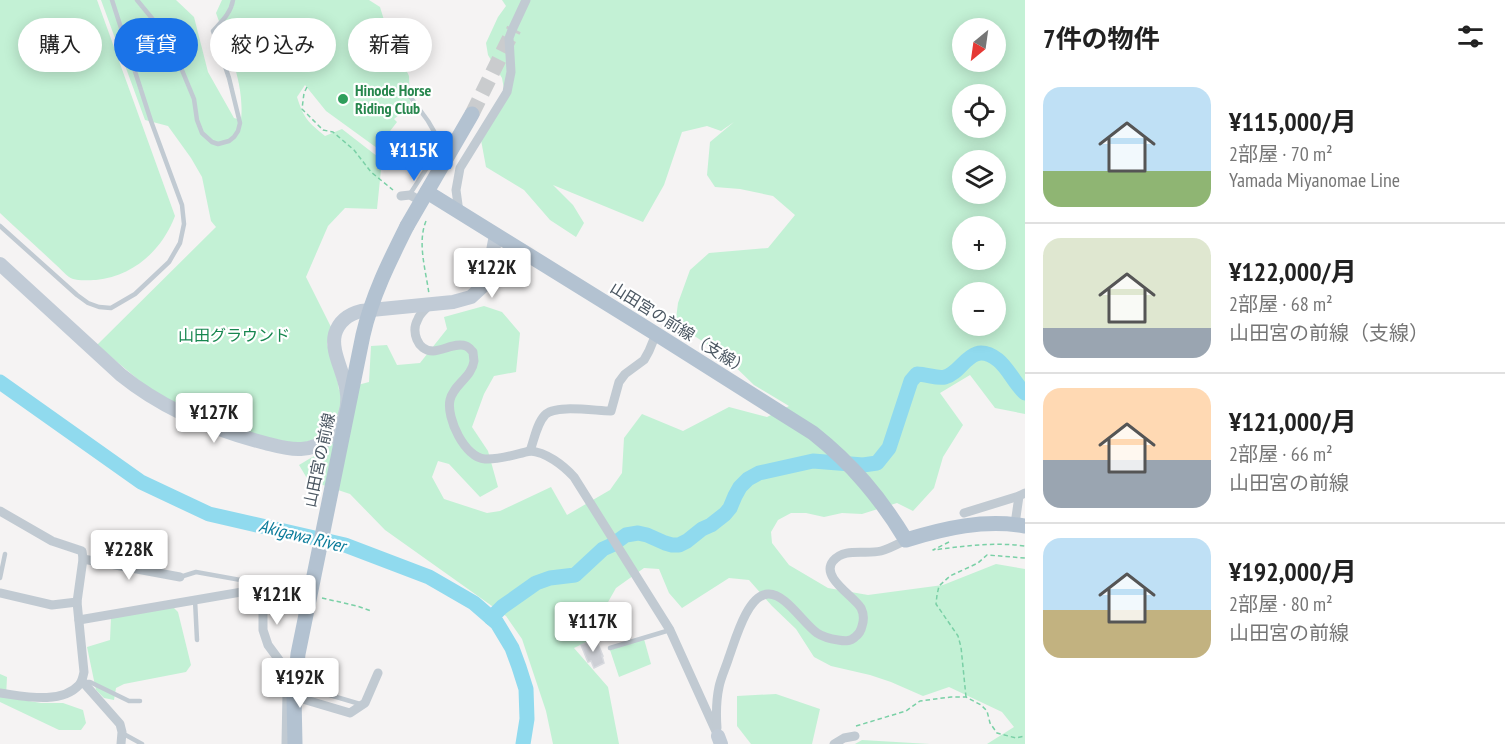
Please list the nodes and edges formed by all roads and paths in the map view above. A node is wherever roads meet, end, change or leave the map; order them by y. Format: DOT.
graph roads {
  1 [pos="112,0"];
  2 [pos="137,0"];
  3 [pos="233,0"];
  4 [pos="526,0"];
  5 [pos="307,87"];
  6 [pos="408,88"];
  7 [pos="472,114"];
  8 [pos="415,196"];
  9 [pos="459,212"];
  10 [pos="426,221"];
  11 [pos="0,226"];
  12 [pos="496,235"];
  13 [pos="0,264"];
  14 [pos="430,304"];
  15 [pos="656,334"];
  16 [pos="530,451"];
  17 [pos="1022,494"];
  18 [pos="0,512"];
  19 [pos="964,513"];
  20 [pos="1020,525"];
  21 [pos="906,540"];
  22 [pos="952,540"];
  23 [pos="1025,546"];
  24 [pos="5,554"];
  25 [pos="1025,558"];
  26 [pos="83,559"];
  27 [pos="180,577"];
  28 [pos="0,578"];
  29 [pos="258,586"];
  30 [pos="0,593"];
  31 [pos="195,600"];
  32 [pos="77,602"];
  33 [pos="79,620"];
  34 [pos="670,630"];
  35 [pos="197,640"];
  36 [pos="610,648"];
  37 [pos="378,673"];
  38 [pos="288,674"];
  39 [pos="82,681"];
  40 [pos="719,686"];
  41 [pos="0,693"];
  42 [pos="699,693"];
  43 [pos="966,697"];
  44 [pos="140,701"];
  45 [pos="122,733"];
  46 [pos="852,733"];
  47 [pos="1025,736"];
  48 [pos="719,740"];
  49 [pos="122,744"];
  50 [pos="142,744"];
  51 [pos="286,744"];
  52 [pos="295,744"];
  53 [pos="834,744"];
  1 -- 11 [label="lane"];
  2 -- 3 [label="lane"];
  4 -- 9 [label="street"];
  5 -- 8 [label="path"];
  6 -- 8 [label="lane"];
  7 -- 8 [label="main road, 山田宮の前線"];
  8 -- 9 [label="main road, 山田宮の前線（支線）"];
  8 -- 52 [label="main road, 山田宮の前線, bridge"];
  9 -- 12 [label="main road, 山田宮の前線（支線）"];
  10 -- 14 [label="path"];
  12 -- 14 [label="street"];
  12 -- 15 [label="main road, 山田宮の前線（支線）"];
  13 -- 14 [label="street"];
  14 -- 16 [label="street"];
  15 -- 16 [label="street"];
  15 -- 21 [label="main road, 山田宮の前線（支線）"];
  16 -- 34 [label="street"];
  17 -- 19 [label="street"];
  17 -- 20 [label="street"];
  18 -- 26 [label="street"];
  20 -- 21 [label="main road"];
  21 -- 40 [label="street"];
  22 -- 23 [label="path"];
  24 -- 28 [label="lane"];
  25 -- 43 [label="path"];
  26 -- 27 [label="street"];
  26 -- 32 [label="street"];
  27 -- 29 [label="lane"];
  29 -- 31 [label="street"];
  29 -- 38 [label="street"];
  30 -- 32 [label="street"];
  31 -- 33 [label="street"];
  31 -- 35 [label="lane"];
  32 -- 33 [label="street"];
  33 -- 39 [label="street"];
  34 -- 36 [label="lane"];
  34 -- 42 [label="street"];
  37 -- 38 [label="street"];
  38 -- 51 [label="street"];
  39 -- 41 [label="street"];
  39 -- 44 [label="lane"];
  39 -- 45 [label="street"];
  40 -- 42 [label="street"];
  40 -- 48 [label="street"];
  42 -- 48 [label="street"];
  43 -- 46 [label="path"];
  43 -- 47 [label="path"];
  45 -- 49 [label="street"];
  45 -- 50 [label="lane"];
  46 -- 53 [label="street"];
}
